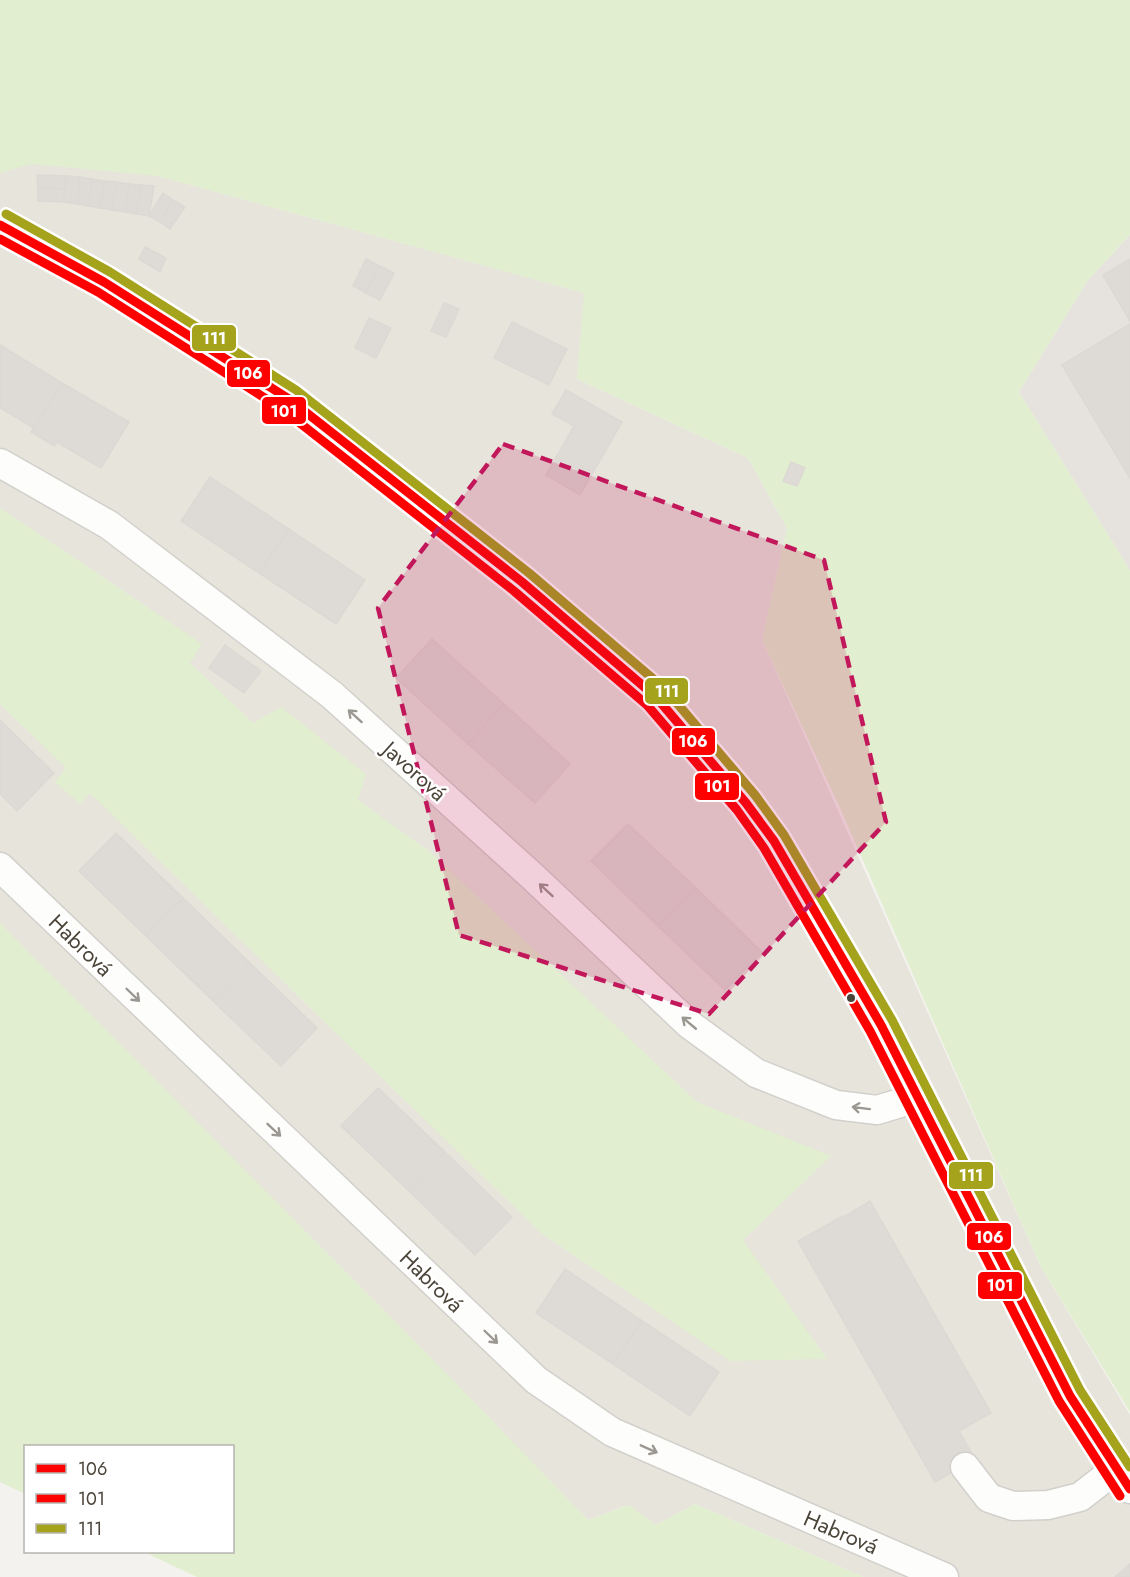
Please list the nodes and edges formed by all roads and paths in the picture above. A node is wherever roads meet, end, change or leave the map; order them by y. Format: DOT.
graph roads {
  1 [pos="0,225"];
  2 [pos="0,463"];
  3 [pos="0,867"];
  4 [pos="917,1098"];
  5 [pos="965,1467"];
  6 [pos="1123,1479"];
  7 [pos="944,1577"];
  1 -- 4 [label="street"];
  4 -- 2 [label="street, Javorová, one-way"];
  3 -- 7 [label="street, Habrová, one-way"];
  4 -- 6 [label="street"];
  5 -- 6 [label="street"];
}
